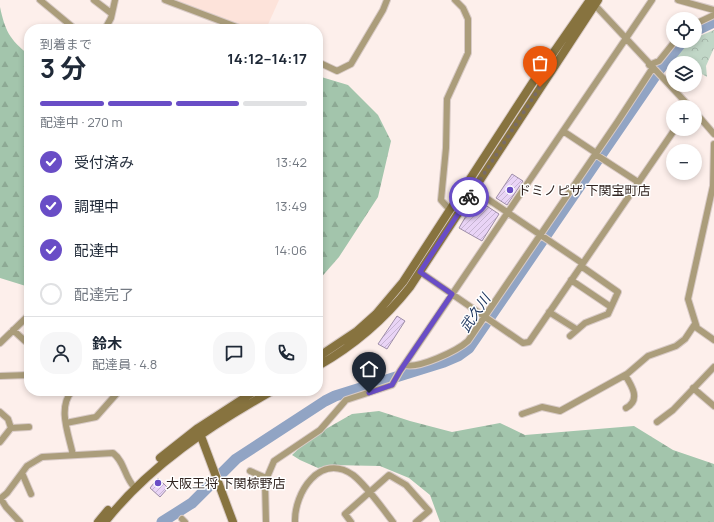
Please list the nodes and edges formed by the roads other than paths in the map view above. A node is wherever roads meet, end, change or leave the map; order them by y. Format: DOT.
graph roads {
  1 [pos="40,0"];
  2 [pos="94,0"];
  3 [pos="115,0"];
  4 [pos="166,0"];
  5 [pos="386,0"];
  6 [pos="455,0"];
  7 [pos="652,0"];
  8 [pos="678,0"];
  9 [pos="593,1"];
  10 [pos="714,10"];
  11 [pos="111,13"];
  12 [pos="714,15"];
  13 [pos="702,21"];
  14 [pos="69,24"];
  15 [pos="107,24"];
  16 [pos="229,24"];
  17 [pos="626,38"];
  18 [pos="669,48"];
  19 [pos="323,64"];
  20 [pos="652,68"];
  21 [pos="683,100"];
  22 [pos="702,120"];
  23 [pos="563,131"];
  24 [pos="714,134"];
  25 [pos="670,136"];
  26 [pos="714,144"];
  27 [pos="596,154"];
  28 [pos="638,182"];
  29 [pos="467,185"];
  30 [pos="475,189"];
  31 [pos="450,210"];
  32 [pos="508,212"];
  33 [pos="541,235"];
  34 [pos="582,265"];
  35 [pos="420,272"];
  36 [pos="571,280"];
  37 [pos="452,294"];
  38 [pos="611,307"];
  39 [pos="549,312"];
  40 [pos="486,317"];
  41 [pos="24,320"];
  42 [pos="695,324"];
  43 [pos="576,329"];
  44 [pos="14,330"];
  45 [pos="570,336"];
  46 [pos="24,340"];
  47 [pos="714,340"];
  48 [pos="0,343"];
  49 [pos="323,354"];
  50 [pos="323,363"];
  51 [pos="405,365"];
  52 [pos="714,367"];
  53 [pos="24,375"];
  54 [pos="625,375"];
  55 [pos="0,376"];
  56 [pos="693,388"];
  57 [pos="69,396"];
  58 [pos="115,396"];
  59 [pos="248,396"];
  60 [pos="714,406"];
  61 [pos="626,408"];
  62 [pos="0,412"];
  63 [pos="522,414"];
  64 [pos="66,422"];
  65 [pos="657,422"];
  66 [pos="29,427"];
  67 [pos="11,428"];
  68 [pos="200,432"];
  69 [pos="0,442"];
  70 [pos="73,455"];
  71 [pos="250,471"];
  72 [pos="22,473"];
  73 [pos="266,478"];
  74 [pos="133,486"];
  75 [pos="368,492"];
  76 [pos="31,494"];
  77 [pos="0,499"];
  78 [pos="20,522"];
  79 [pos="98,522"];
  80 [pos="106,522"];
  81 [pos="233,522"];
  82 [pos="266,522"];
  83 [pos="295,522"];
  84 [pos="351,522"];
  85 [pos="393,522"];
  86 [pos="416,522"];
  1 -- 14 [label="street"];
  2 -- 11 [label="street"];
  3 -- 11 [label="street"];
  4 -- 16 [label="street"];
  5 -- 19 [label="street"];
  6 -- 31 [label="street"];
  7 -- 17 [label="street"];
  8 -- 10 [label="street"];
  9 -- 17 [label="street"];
  9 -- 29 [label="main road"];
  9 -- 30 [label="main road"];
  11 -- 15 [label="street"];
  12 -- 13 [label="street"];
  17 -- 20 [label="street"];
  17 -- 23 [label="street"];
  18 -- 20 [label="street"];
  20 -- 21 [label="street"];
  20 -- 27 [label="street"];
  22 -- 24 [label="street"];
  23 -- 27 [label="street"];
  23 -- 32 [label="street"];
  25 -- 28 [label="street"];
  26 -- 42 [label="street"];
  27 -- 28 [label="street"];
  27 -- 33 [label="street"];
  28 -- 34 [label="street"];
  29 -- 30 [label="street"];
  29 -- 31 [label="main road"];
  30 -- 32 [label="street"];
  30 -- 35 [label="main road"];
  31 -- 49 [label="main road"];
  32 -- 33 [label="street"];
  32 -- 37 [label="street"];
  33 -- 34 [label="street"];
  33 -- 40 [label="street"];
  34 -- 36 [label="street"];
  34 -- 38 [label="street"];
  35 -- 37 [label="street"];
  35 -- 50 [label="main road"];
  36 -- 38 [label="street"];
  36 -- 39 [label="street"];
  37 -- 40 [label="street"];
  37 -- 51 [label="street"];
  38 -- 43 [label="street"];
  39 -- 40 [label="street"];
  39 -- 43 [label="street"];
  40 -- 51 [label="street"];
  41 -- 44 [label="street"];
  42 -- 47 [label="street"];
  42 -- 54 [label="street"];
  43 -- 45 [label="street"];
  44 -- 46 [label="street"];
  44 -- 48 [label="street"];
  51 -- 73 [label="street"];
  52 -- 56 [label="street"];
  53 -- 55 [label="street"];
  54 -- 61 [label="street"];
  54 -- 63 [label="street"];
  56 -- 60 [label="street"];
  56 -- 65 [label="street"];
  57 -- 64 [label="street"];
  58 -- 64 [label="street"];
  59 -- 68 [label="main road"];
  62 -- 67 [label="street"];
  64 -- 70 [label="street"];
  66 -- 67 [label="street"];
  67 -- 69 [label="street"];
  68 -- 74 [label="main road"];
  68 -- 81 [label="main road"];
  70 -- 72 [label="street"];
  70 -- 74 [label="street"];
  71 -- 73 [label="street"];
  72 -- 76 [label="street"];
  72 -- 77 [label="street"];
  73 -- 82 [label="street"];
  74 -- 79 [label="main road"];
  74 -- 80 [label="main road"];
  75 -- 83 [label="street"];
  75 -- 84 [label="street"];
  75 -- 85 [label="street"];
  75 -- 86 [label="street"];
  77 -- 78 [label="street"];
}
